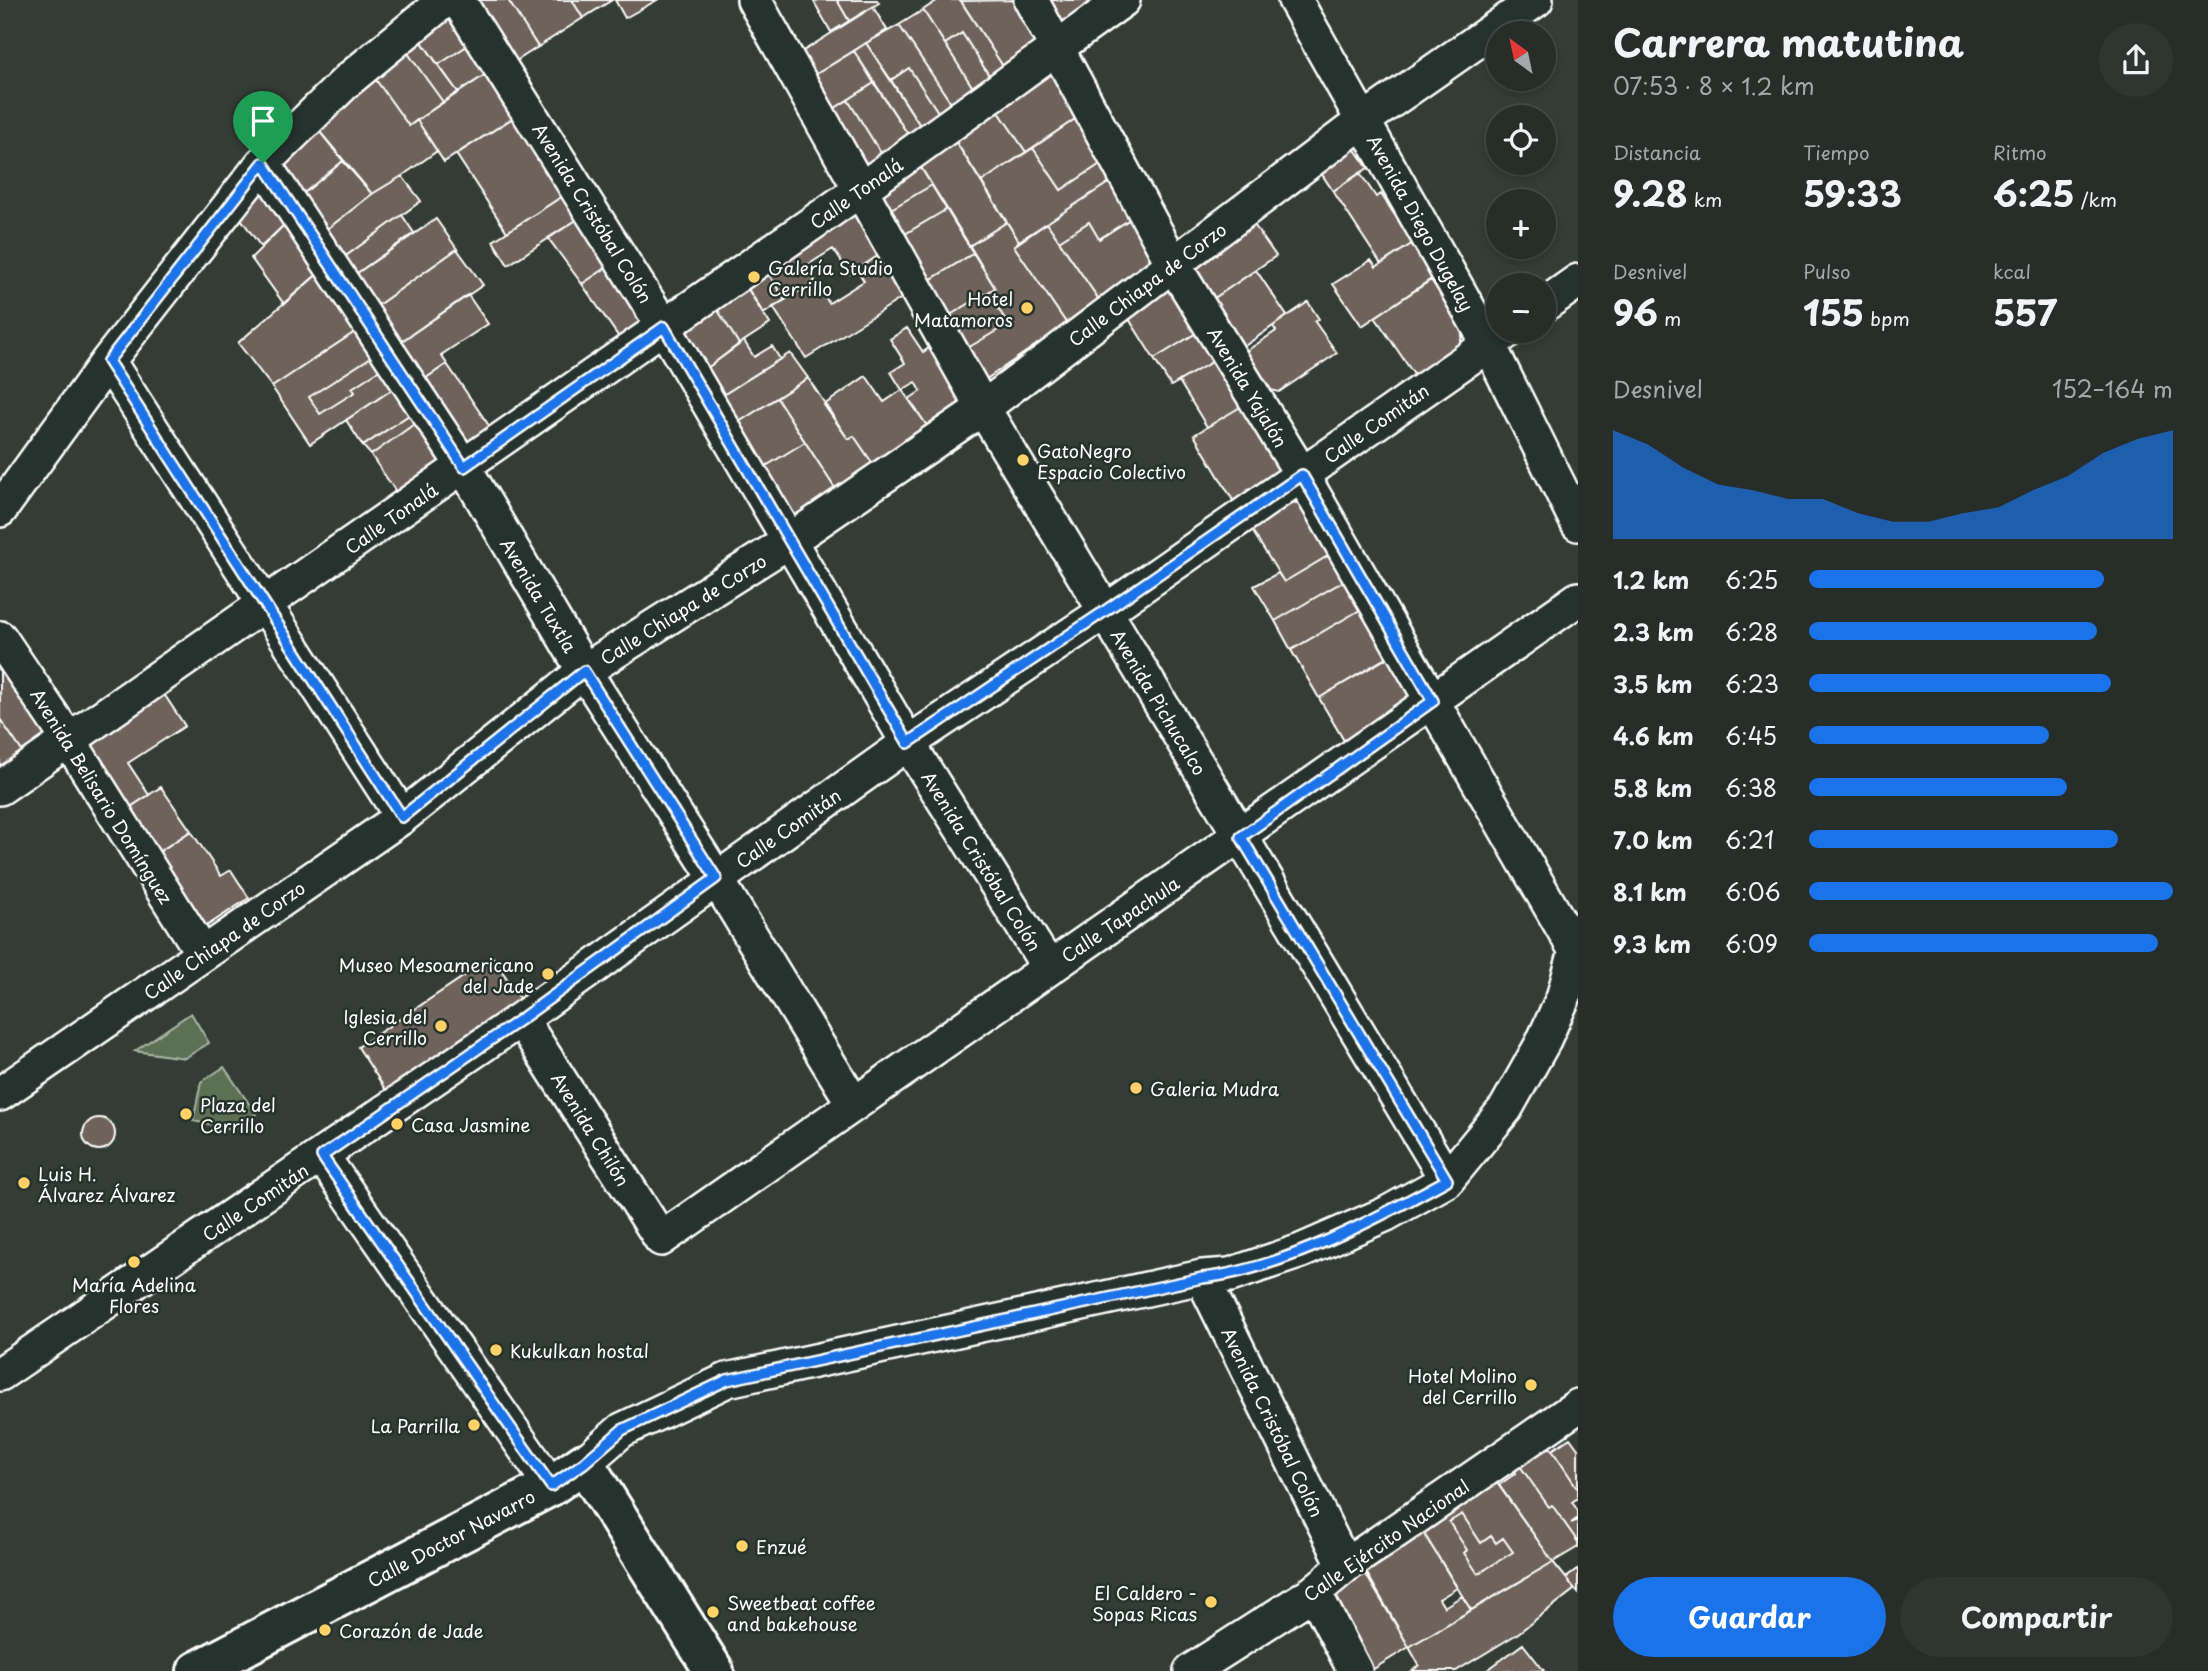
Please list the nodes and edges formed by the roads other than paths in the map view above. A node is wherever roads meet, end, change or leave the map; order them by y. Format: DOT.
graph roads {
  1 [pos="445,0"];
  2 [pos="458,0"];
  3 [pos="754,0"];
  4 [pos="1031,0"];
  5 [pos="1123,0"];
  6 [pos="1295,0"];
  7 [pos="1536,0"];
  8 [pos="1057,49"];
  9 [pos="1364,120"];
  10 [pos="263,163"];
  11 [pos="860,190"];
  12 [pos="1173,264"];
  13 [pos="1578,281"];
  14 [pos="1556,297"];
  15 [pos="1486,317"];
  16 [pos="664,327"];
  17 [pos="1492,343"];
  18 [pos="1501,343"];
  19 [pos="108,361"];
  20 [pos="983,408"];
  21 [pos="464,467"];
  22 [pos="1302,475"];
  23 [pos="0,510"];
  24 [pos="1578,524"];
  25 [pos="789,541"];
  26 [pos="1578,599"];
  27 [pos="266,605"];
  28 [pos="1105,611"];
  29 [pos="0,638"];
  30 [pos="584,671"];
  31 [pos="1433,701"];
  32 [pos="68,739"];
  33 [pos="908,743"];
  34 [pos="0,788"];
  35 [pos="402,817"];
  36 [pos="1241,837"];
  37 [pos="716,878"];
  38 [pos="1576,951"];
  39 [pos="203,954"];
  40 [pos="1049,968"];
  41 [pos="521,1019"];
  42 [pos="0,1094"];
  43 [pos="853,1103"];
  44 [pos="322,1156"];
  45 [pos="1447,1180"];
  46 [pos="661,1239"];
  47 [pos="1202,1278"];
  48 [pos="0,1374"];
  49 [pos="1578,1406"];
  50 [pos="584,1463"];
  51 [pos="551,1486"];
  52 [pos="1345,1566"];
  53 [pos="1314,1592"];
  54 [pos="197,1671"];
  55 [pos="714,1671"];
  56 [pos="1191,1671"];
  57 [pos="1354,1671"];
  1 -- 10 [label="street"];
  2 -- 16 [label="street, Avenida Cristóbal Colón"];
  3 -- 11 [label="street, Avenida Pichucalco"];
  4 -- 8 [label="street, Avenida Yajalón"];
  5 -- 8 [label="street, Calle Tonalá"];
  6 -- 9 [label="street, Avenida Diego Dugelay"];
  7 -- 9 [label="street, Calle Chiapa de Corzo"];
  8 -- 11 [label="street, Calle Tonalá"];
  8 -- 12 [label="street, Avenida Yajalón"];
  9 -- 12 [label="street, Calle Chiapa de Corzo"];
  9 -- 15 [label="street, Avenida Diego Dugelay"];
  10 -- 19 [label="street"];
  10 -- 21 [label="street, Avenida Tuxtla"];
  11 -- 16 [label="street, Calle Tonalá"];
  11 -- 20 [label="street, Avenida Pichucalco"];
  12 -- 20 [label="street, Calle Chiapa de Corzo"];
  12 -- 22 [label="street, Avenida Yajalón"];
  13 -- 14 [label="street"];
  16 -- 21 [label="street, Calle Tonalá"];
  16 -- 25 [label="street, Avenida Cristóbal Colón"];
  17 -- 22 [label="street, Calle Comitán"];
  18 -- 24 [label="street, Avenida Diego Dugelay"];
  19 -- 23 [label="street"];
  19 -- 27 [label="street"];
  20 -- 25 [label="street, Calle Chiapa de Corzo"];
  20 -- 28 [label="street, Avenida Pichucalco"];
  21 -- 27 [label="street, Calle Tonalá"];
  21 -- 30 [label="street, Avenida Tuxtla"];
  22 -- 28 [label="street, Calle Comitán"];
  22 -- 31 [label="street, Avenida Yajalón"];
  25 -- 30 [label="street, Calle Chiapa de Corzo"];
  25 -- 33 [label="street, Avenida Cristóbal Colón"];
  26 -- 31 [label="street, Calle Tapachula"];
  27 -- 32 [label="street, Calle Tonalá"];
  27 -- 35 [label="street"];
  28 -- 33 [label="street, Calle Comitán"];
  28 -- 36 [label="street, Avenida Pichucalco"];
  29 -- 32 [label="street, Avenida Belisario Domínguez"];
  30 -- 35 [label="street, Calle Chiapa de Corzo"];
  30 -- 37 [label="street, Avenida Tuxtla"];
  31 -- 36 [label="street, Calle Tapachula"];
  31 -- 38 [label="street, Avenida Yajalón"];
  32 -- 34 [label="street, Calle Tonalá"];
  32 -- 39 [label="street, Avenida Belisario Domínguez"];
  33 -- 37 [label="street, Calle Comitán"];
  33 -- 40 [label="street, Avenida Cristóbal Colón"];
  35 -- 39 [label="street, Calle Chiapa de Corzo"];
  36 -- 40 [label="street, Calle Tapachula"];
  36 -- 45 [label="street, Avenida Pichucalco"];
  37 -- 41 [label="street, Calle Comitán"];
  37 -- 43 [label="street, Avenida Tuxtla"];
  38 -- 45 [label="street, Calle Doctor Navarro"];
  39 -- 42 [label="street, Calle Chiapa de Corzo"];
  40 -- 43 [label="street, Calle Tapachula"];
  41 -- 44 [label="street, Calle Comitán"];
  41 -- 46 [label="street, Avenida Chilón"];
  43 -- 46 [label="street, Calle Tapachula"];
  44 -- 48 [label="street, Calle Comitán"];
  44 -- 51 [label="street"];
  45 -- 47 [label="street, Calle Doctor Navarro"];
  47 -- 50 [label="street, Calle Doctor Navarro"];
  47 -- 52 [label="street, Avenida Cristóbal Colón"];
  49 -- 52 [label="street, Calle Ejército Nacional"];
  50 -- 51 [label="street, Calle Doctor Navarro"];
  50 -- 55 [label="street"];
  51 -- 54 [label="street, Calle Doctor Navarro"];
  52 -- 53 [label="street, Calle Ejército Nacional"];
  53 -- 56 [label="street, Calle Ejército Nacional"];
  53 -- 57 [label="street"];
}
